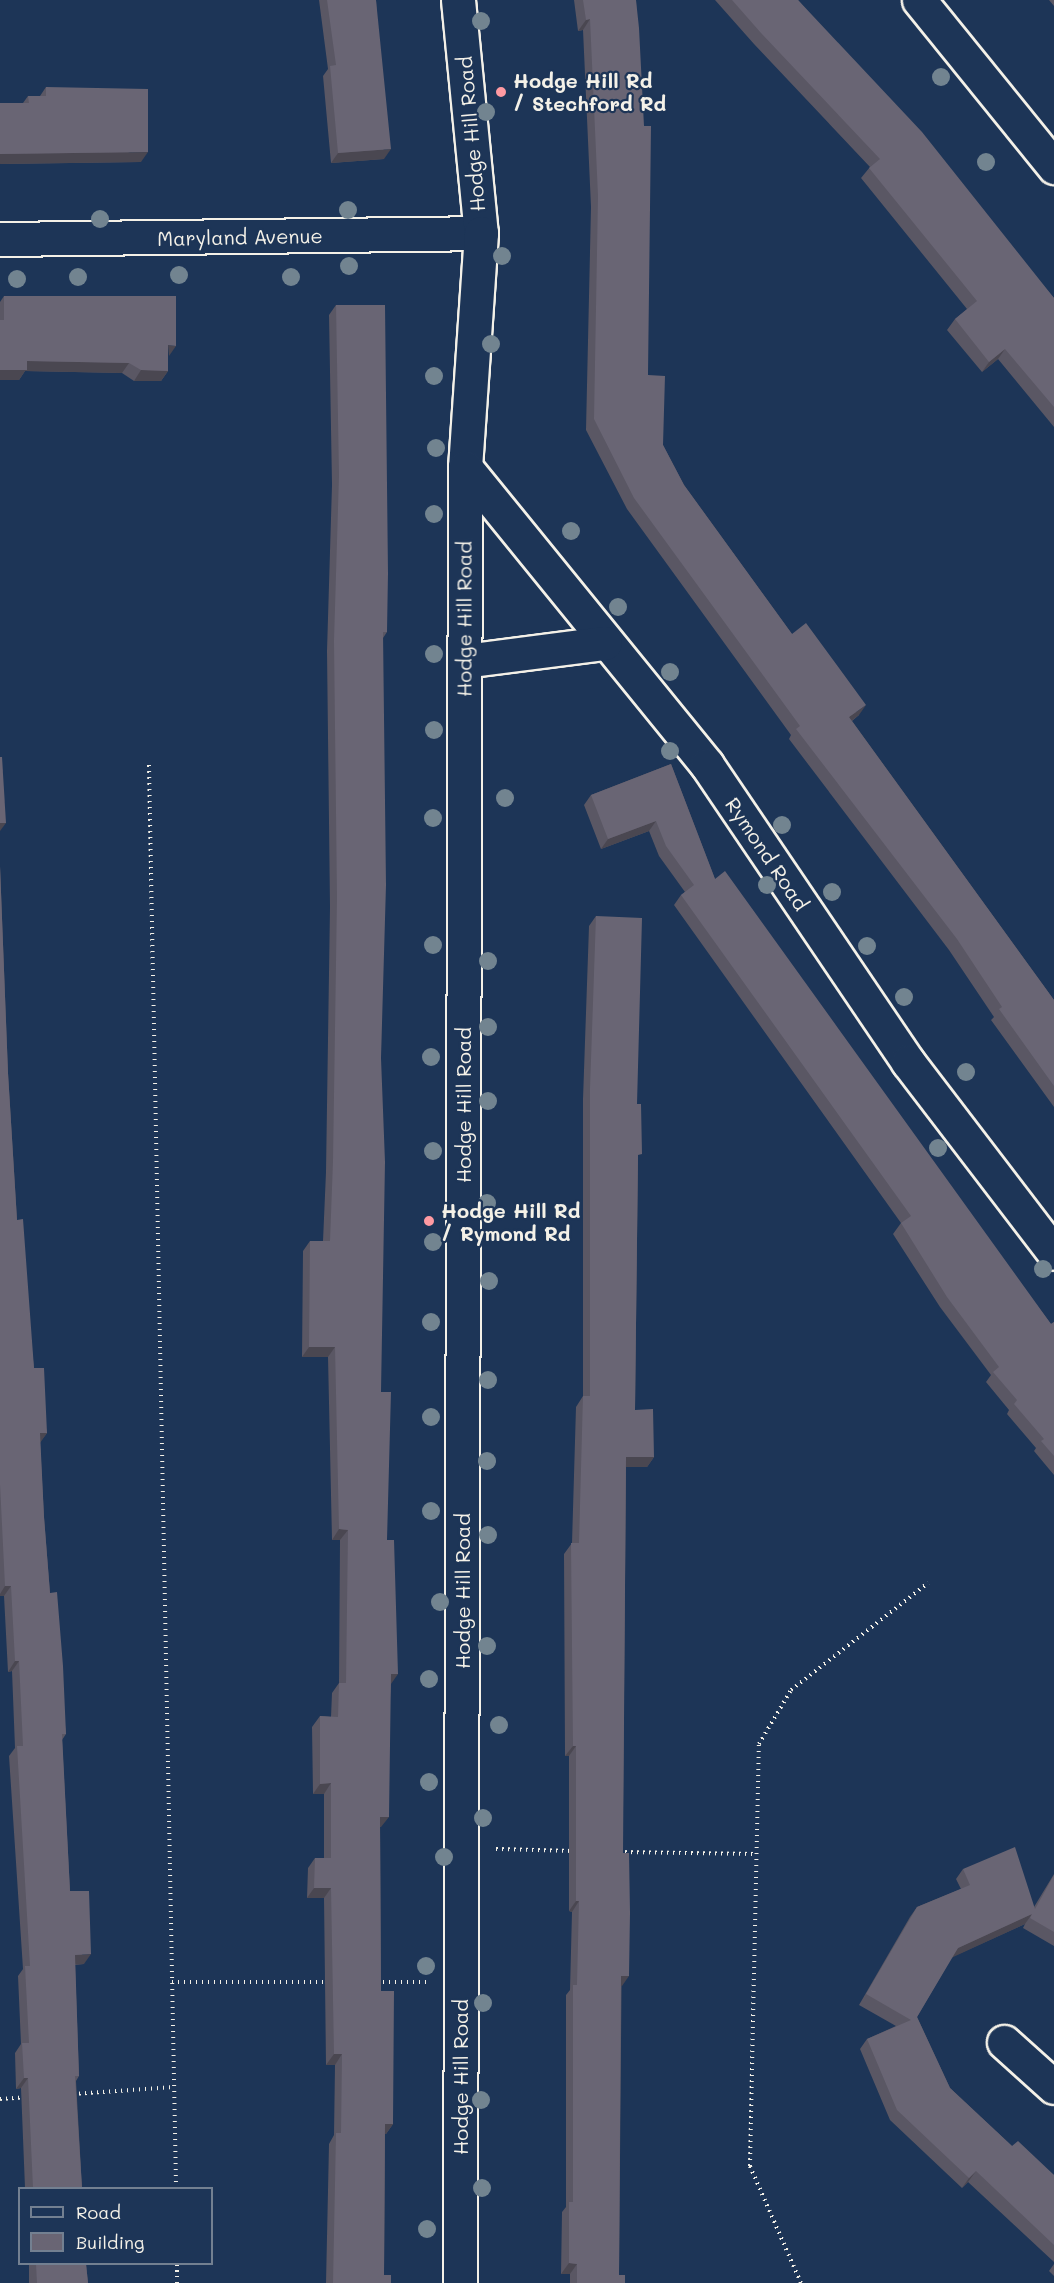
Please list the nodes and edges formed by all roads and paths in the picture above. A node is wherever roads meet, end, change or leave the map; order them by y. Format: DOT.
graph roads {
  1 [pos="458,0"];
  2 [pos="919,0"];
  3 [pos="1054,167"];
  4 [pos="481,233"];
  5 [pos="0,239"];
  6 [pos="465,467"];
  7 [pos="605,643"];
  8 [pos="464,661"];
  9 [pos="149,765"];
  10 [pos="1054,1253"];
  11 [pos="928,1583"];
  12 [pos="461,1849"];
  13 [pos="579,1851"];
  14 [pos="615,1852"];
  15 [pos="756,1854"];
  16 [pos="172,1982"];
  17 [pos="334,1982"];
  18 [pos="368,1982"];
  19 [pos="461,1982"];
  20 [pos="1004,2042"];
  21 [pos="174,2087"];
  22 [pos="1054,2087"];
  23 [pos="69,2094"];
  24 [pos="35,2096"];
  25 [pos="0,2099"];
  26 [pos="176,2187"];
  27 [pos="177,2265"];
  28 [pos="177,2283"];
  29 [pos="460,2283"];
  30 [pos="801,2283"];
  1 -- 4 [label="street, Hodge Hill Road"];
  2 -- 3 [label="street"];
  4 -- 5 [label="street, Maryland Avenue"];
  4 -- 6 [label="street, Hodge Hill Road"];
  6 -- 7 [label="street, Rymond Road"];
  6 -- 8 [label="street, Hodge Hill Road"];
  7 -- 8 [label="street"];
  7 -- 10 [label="street, Rymond Road"];
  8 -- 12 [label="street, Hodge Hill Road"];
  9 -- 16 [label="path"];
  11 -- 15 [label="path"];
  12 -- 13 [label="path"];
  12 -- 19 [label="street, Hodge Hill Road"];
  14 -- 15 [label="path"];
  15 -- 30 [label="path"];
  16 -- 17 [label="path"];
  16 -- 21 [label="path"];
  18 -- 19 [label="path"];
  19 -- 29 [label="street, Hodge Hill Road"];
  20 -- 22 [label="street"];
  21 -- 23 [label="path"];
  21 -- 26 [label="path"];
  24 -- 25 [label="path"];
  27 -- 28 [label="path"];
}
